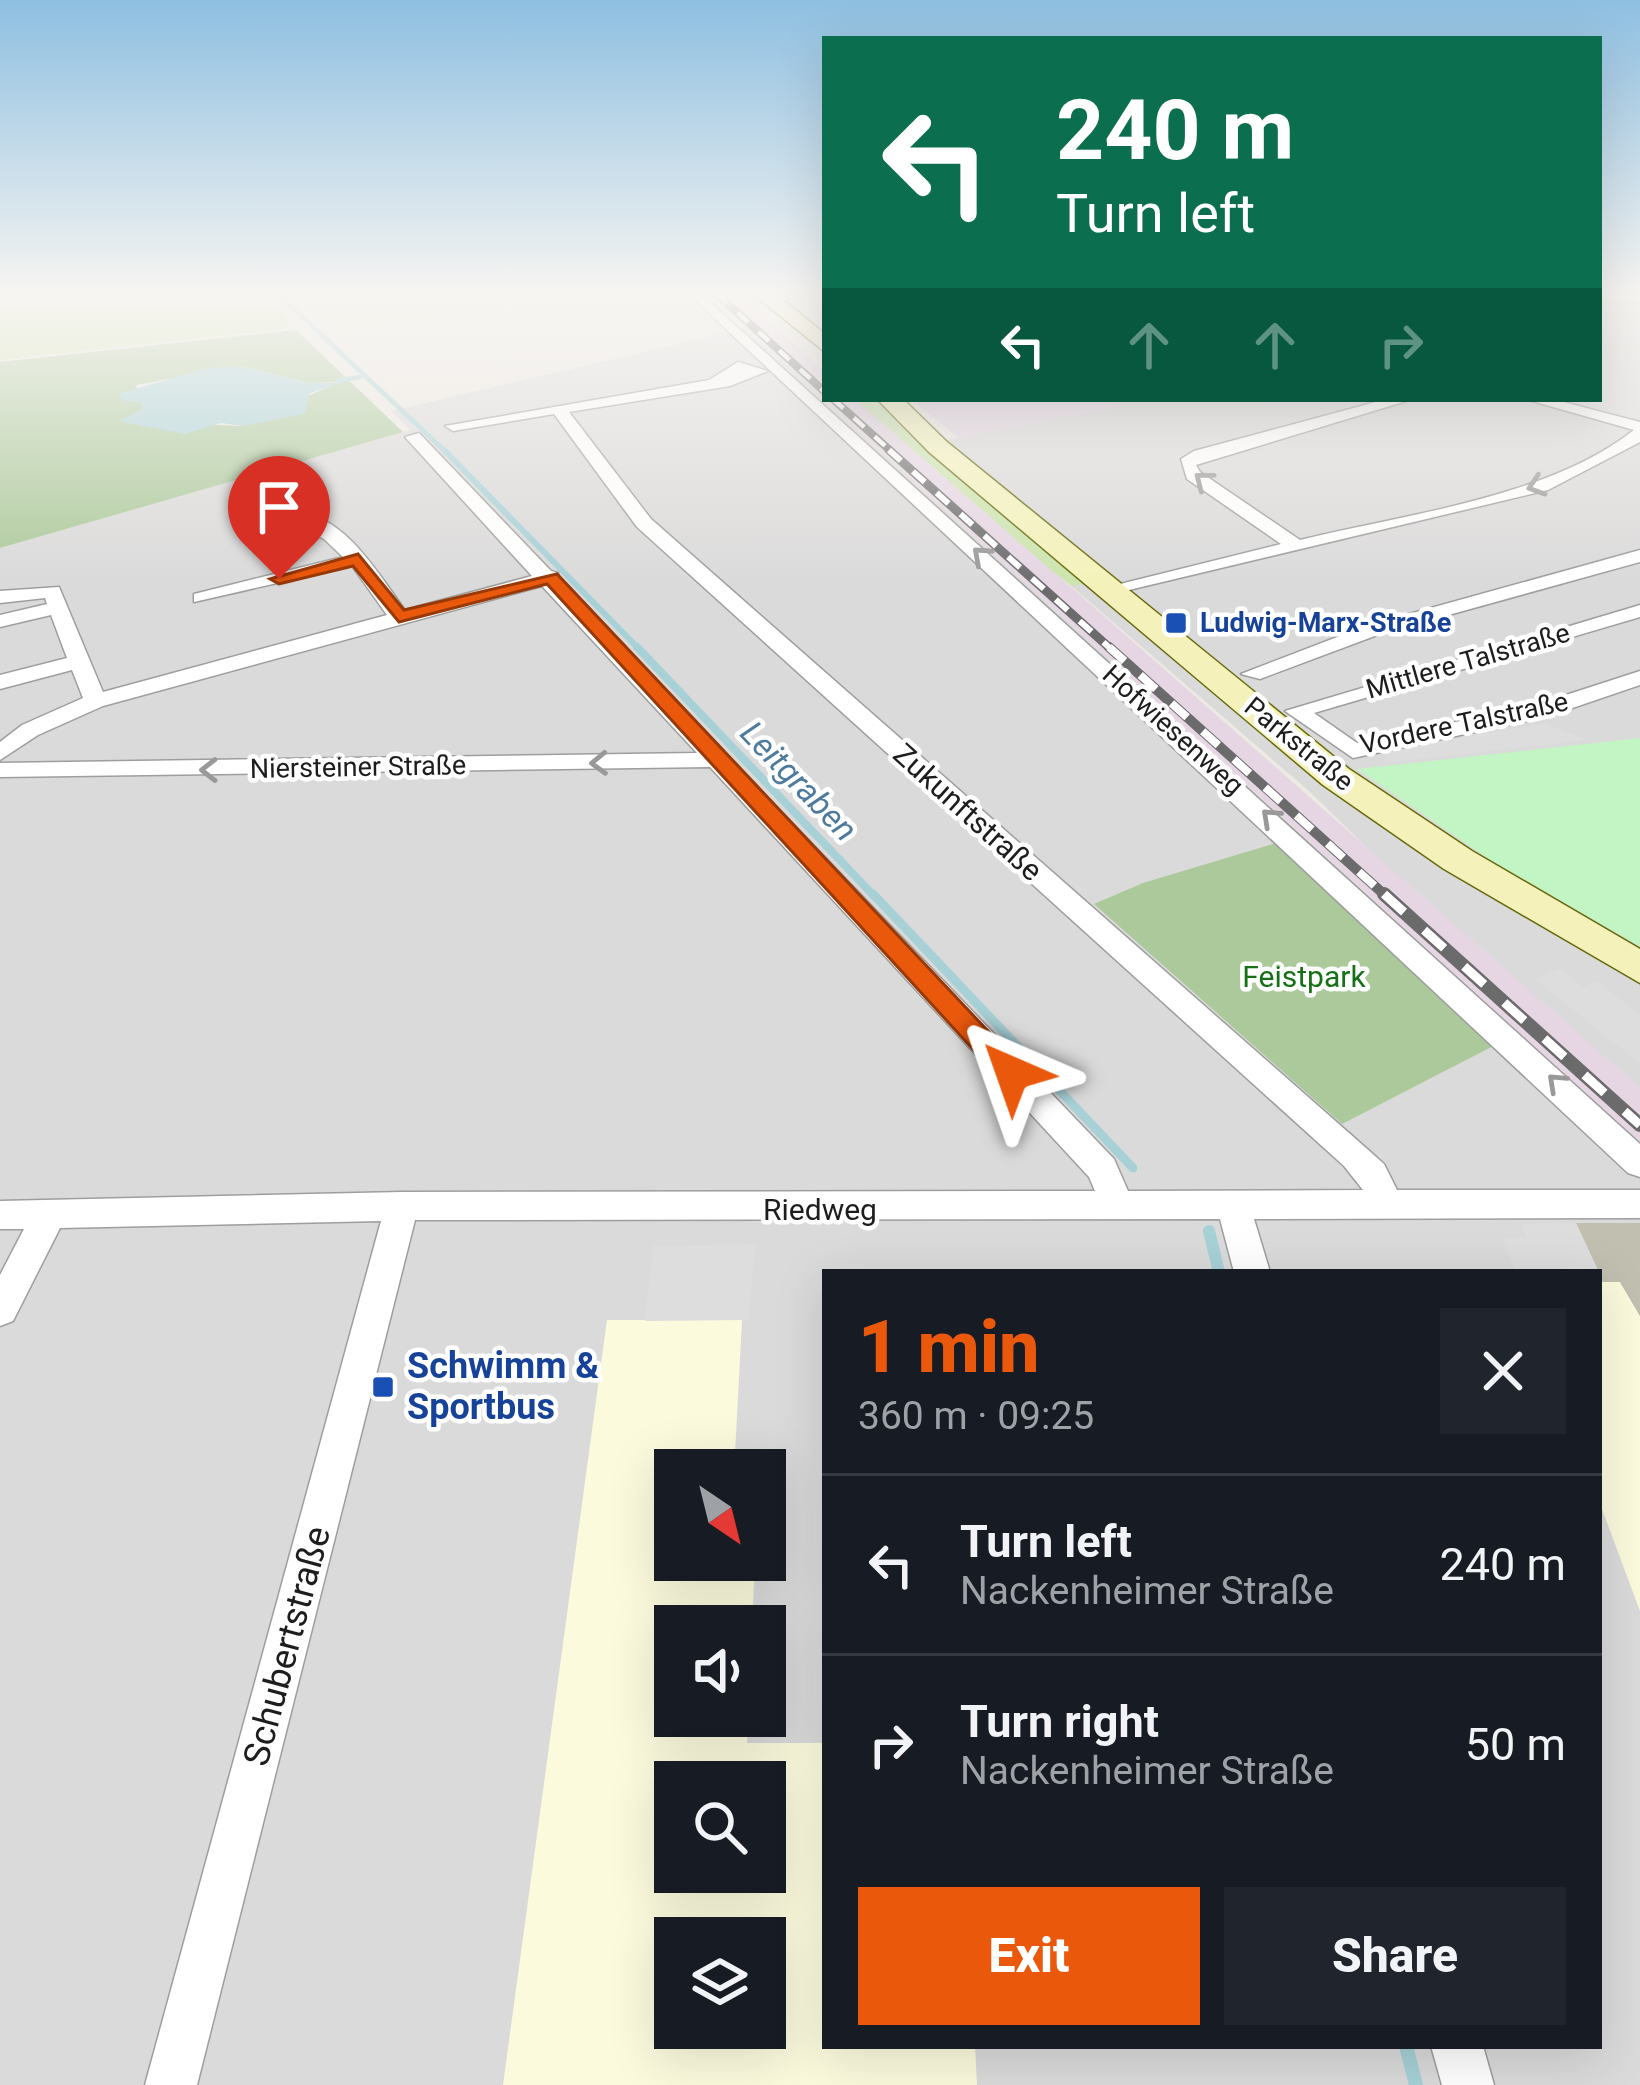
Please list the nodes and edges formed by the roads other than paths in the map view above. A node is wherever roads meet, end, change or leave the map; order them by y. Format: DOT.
graph roads {
  1 [pos="668,391"];
  2 [pos="792,391"];
  3 [pos="892,402"];
  4 [pos="1395,402"];
  5 [pos="1543,402"];
  6 [pos="558,409"];
  7 [pos="453,426"];
  8 [pos="1640,430"];
  9 [pos="413,436"];
  10 [pos="301,518"];
  11 [pos="1298,547"];
  12 [pos="1640,556"];
  13 [pos="358,559"];
  14 [pos="551,578"];
  15 [pos="1115,591"];
  16 [pos="0,597"];
  17 [pos="201,598"];
  18 [pos="57,608"];
  19 [pos="1640,611"];
  20 [pos="399,617"];
  21 [pos="0,621"];
  22 [pos="79,661"];
  23 [pos="1252,674"];
  24 [pos="1640,678"];
  25 [pos="0,682"];
  26 [pos="95,701"];
  27 [pos="1296,711"];
  28 [pos="0,753"];
  29 [pos="716,760"];
  30 [pos="0,770"];
  31 [pos="1640,968"];
  32 [pos="1640,1164"];
  33 [pos="1640,1204"];
  34 [pos="1233,1205"];
  35 [pos="1387,1205"];
  36 [pos="403,1206"];
  37 [pos="1119,1207"];
  38 [pos="0,1215"];
  39 [pos="49,1215"];
  40 [pos="1251,1269"];
  41 [pos="0,1310"];
  42 [pos="1458,2049"];
  43 [pos="171,2085"];
  44 [pos="1468,2085"];
  1 -- 6 [label="street"];
  32 -- 2 [label="street, Hofwiesenweg, one-way"];
  3 -- 15 [label="main road, Parkstraße"];
  11 -- 4 [label="street, one-way"];
  5 -- 8 [label="street"];
  6 -- 7 [label="street"];
  6 -- 35 [label="street, Zukunftstraße"];
  8 -- 11 [label="street, one-way"];
  9 -- 14 [label="street"];
  10 -- 13 [label="street"];
  11 -- 15 [label="street"];
  12 -- 23 [label="street"];
  13 -- 17 [label="street"];
  13 -- 20 [label="street"];
  14 -- 20 [label="street"];
  14 -- 29 [label="street"];
  15 -- 31 [label="main road, Parkstraße"];
  16 -- 18 [label="street"];
  18 -- 21 [label="street"];
  18 -- 22 [label="street"];
  19 -- 27 [label="street, Mittlere Talstraße"];
  20 -- 26 [label="street"];
  22 -- 25 [label="street"];
  22 -- 26 [label="street"];
  24 -- 27 [label="street, Vordere Talstraße"];
  26 -- 28 [label="street"];
  29 -- 30 [label="street, Niersteiner Straße, one-way"];
  29 -- 37 [label="street"];
  33 -- 35 [label="street, Riedweg"];
  34 -- 35 [label="street, Riedweg"];
  34 -- 37 [label="street, Riedweg"];
  34 -- 40 [label="street"];
  36 -- 37 [label="street, Riedweg"];
  36 -- 39 [label="street, Riedweg"];
  36 -- 43 [label="street, Schubertstraße"];
  38 -- 39 [label="street, Riedweg"];
  39 -- 41 [label="street"];
  42 -- 44 [label="street"];
}
